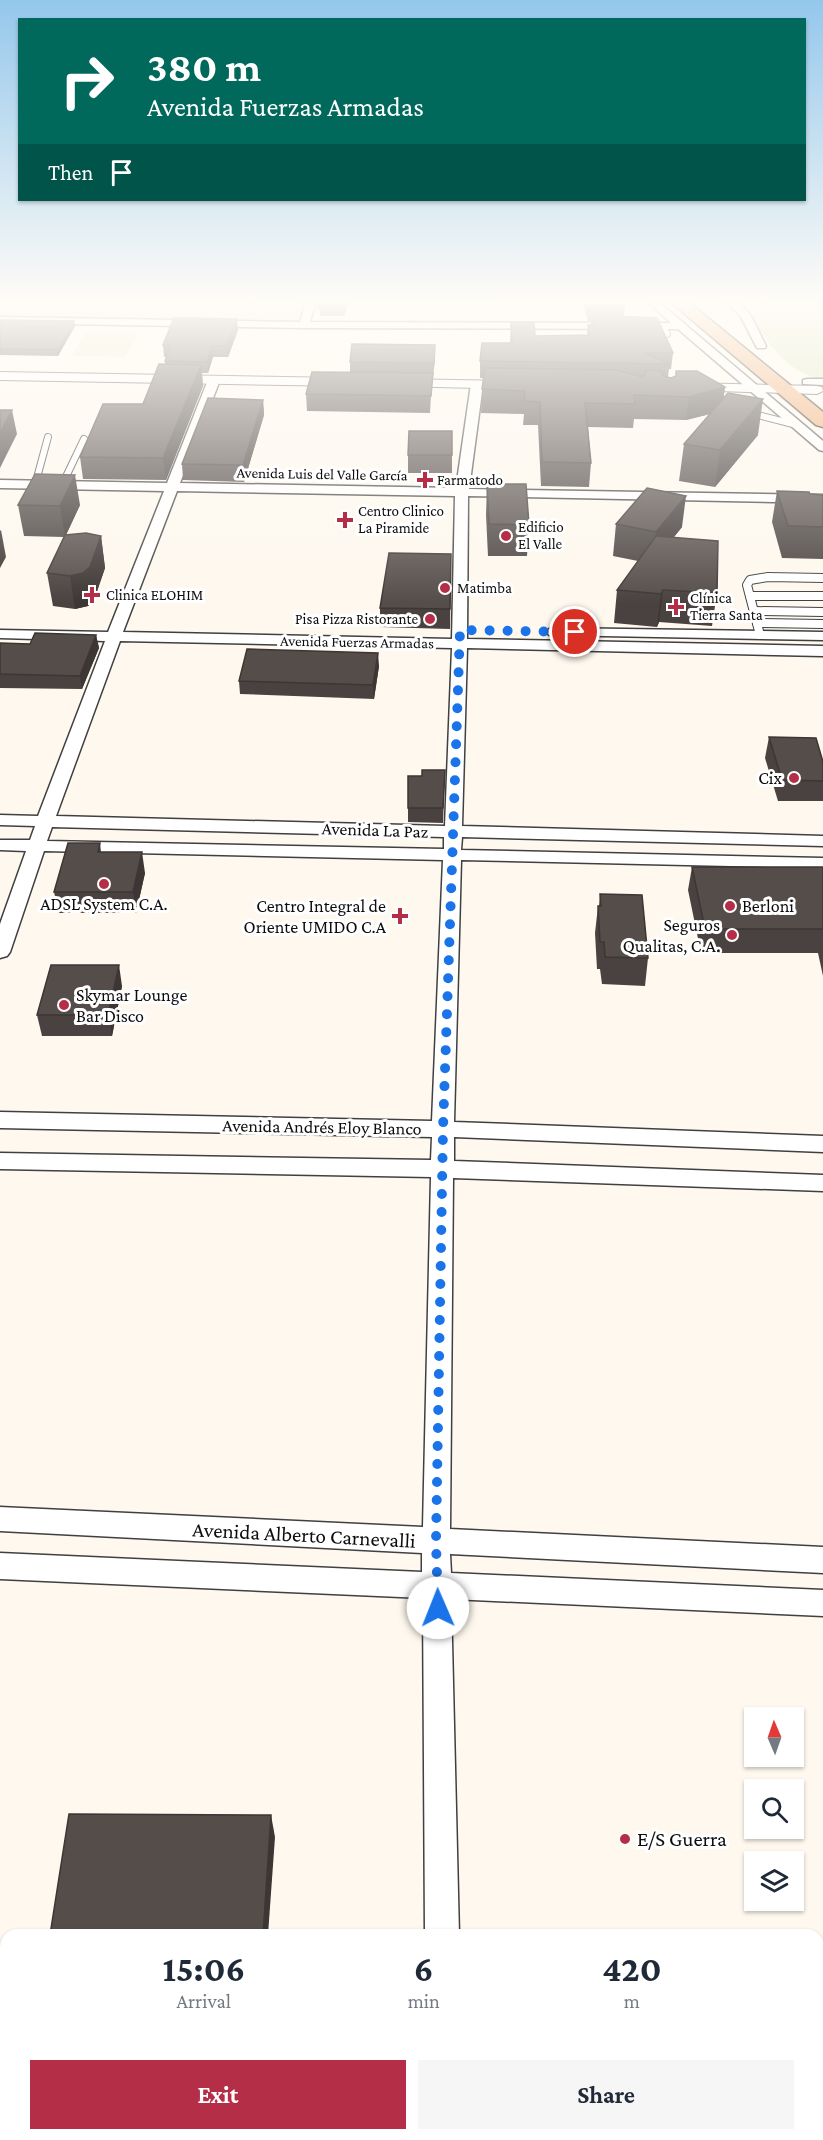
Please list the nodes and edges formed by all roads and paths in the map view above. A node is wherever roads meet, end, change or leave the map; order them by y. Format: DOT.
graph roads {
  1 [pos="205,404"];
  2 [pos="474,404"];
  3 [pos="773,404"];
  4 [pos="803,404"];
  5 [pos="736,410"];
  6 [pos="823,421"];
  7 [pos="797,425"];
  8 [pos="48,436"];
  9 [pos="84,439"];
  10 [pos="823,447"];
  11 [pos="0,484"];
  12 [pos="35,485"];
  13 [pos="62,485"];
  14 [pos="170,491"];
  15 [pos="0,492"];
  16 [pos="461,497"];
  17 [pos="823,499"];
  18 [pos="823,507"];
  19 [pos="823,578"];
  20 [pos="823,596"];
  21 [pos="750,597"];
  22 [pos="753,611"];
  23 [pos="823,612"];
  24 [pos="0,620"];
  25 [pos="823,624"];
  26 [pos="758,629"];
  27 [pos="116,630"];
  28 [pos="0,634"];
  29 [pos="823,636"];
  30 [pos="460,638"];
  31 [pos="823,651"];
  32 [pos="0,820"];
  33 [pos="45,821"];
  34 [pos="823,841"];
  35 [pos="453,843"];
  36 [pos="0,845"];
  37 [pos="35,846"];
  38 [pos="823,862"];
  39 [pos="0,952"];
  40 [pos="0,1120"];
  41 [pos="443,1129"];
  42 [pos="823,1144"];
  43 [pos="0,1161"];
  44 [pos="443,1169"];
  45 [pos="823,1183"];
  46 [pos="0,1519"];
  47 [pos="436,1542"];
  48 [pos="823,1560"];
  49 [pos="0,1566"];
  50 [pos="438,1584"];
  51 [pos="823,1603"];
  52 [pos="442,1929"];
  1 -- 14 [label="street"];
  2 -- 16 [label="street"];
  3 -- 7 [label="street"];
  4 -- 6 [label="highway"];
  5 -- 7 [label="lane"];
  7 -- 10 [label="street"];
  8 -- 12 [label="lane"];
  9 -- 13 [label="lane"];
  11 -- 12 [label="street, Avenida Luis del Valle García"];
  12 -- 13 [label="street, Avenida Luis del Valle García"];
  13 -- 14 [label="street, Avenida Luis del Valle García"];
  14 -- 15 [label="street, Avenida Luis del Valle García"];
  14 -- 16 [label="street, Avenida Luis del Valle García"];
  14 -- 27 [label="street"];
  16 -- 17 [label="street, Avenida Luis del Valle García"];
  16 -- 18 [label="street, Avenida Luis del Valle García"];
  16 -- 30 [label="street"];
  19 -- 21 [label="lane"];
  20 -- 21 [label="lane"];
  21 -- 22 [label="lane"];
  22 -- 23 [label="lane"];
  22 -- 26 [label="lane"];
  24 -- 27 [label="street, Avenida Fuerzas Armadas"];
  25 -- 26 [label="lane"];
  26 -- 29 [label="street, Avenida Fuerzas Armadas"];
  26 -- 30 [label="street, Avenida Fuerzas Armadas"];
  27 -- 28 [label="street, Avenida Fuerzas Armadas"];
  27 -- 30 [label="street, Avenida Fuerzas Armadas"];
  27 -- 33 [label="street"];
  30 -- 31 [label="street, Avenida Fuerzas Armadas"];
  30 -- 35 [label="street"];
  32 -- 33 [label="street, Avenida La Paz"];
  33 -- 35 [label="street, Avenida La Paz"];
  33 -- 37 [label="street"];
  34 -- 35 [label="street, Avenida La Paz"];
  35 -- 37 [label="street, Avenida La Paz"];
  35 -- 38 [label="street, Avenida La Paz"];
  35 -- 41 [label="street"];
  36 -- 37 [label="street, Avenida La Paz"];
  37 -- 39 [label="street"];
  40 -- 41 [label="street, Avenida Andrés Eloy Blanco"];
  41 -- 42 [label="street, Avenida Andrés Eloy Blanco"];
  41 -- 44 [label="street"];
  43 -- 44 [label="street"];
  44 -- 45 [label="street"];
  44 -- 47 [label="street"];
  46 -- 47 [label="street, Avenida Alberto Carnevalli"];
  47 -- 48 [label="street, Avenida Alberto Carnevalli"];
  47 -- 50 [label="street"];
  49 -- 50 [label="street"];
  50 -- 51 [label="street"];
  50 -- 52 [label="street"];
}
